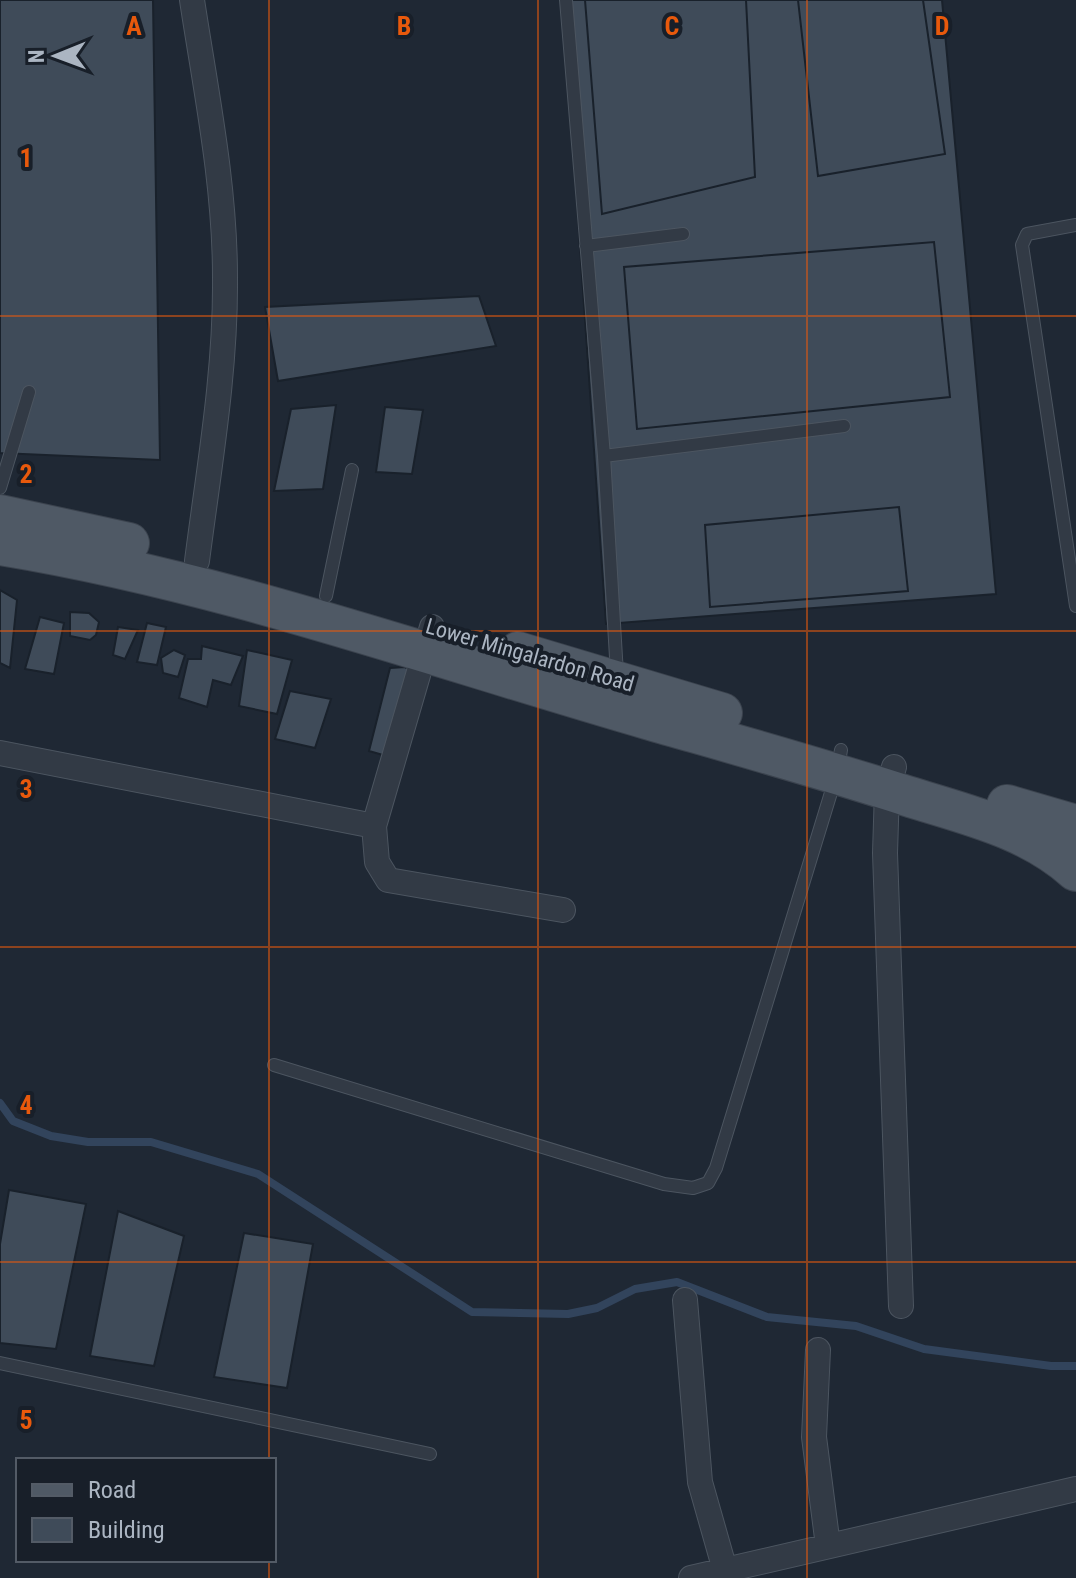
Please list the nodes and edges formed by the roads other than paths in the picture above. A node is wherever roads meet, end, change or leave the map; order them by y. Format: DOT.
graph roads {
  1 [pos="192,0"];
  2 [pos="566,0"];
  3 [pos="1076,225"];
  4 [pos="683,234"];
  5 [pos="586,246"];
  6 [pos="29,392"];
  7 [pos="844,426"];
  8 [pos="604,456"];
  9 [pos="352,470"];
  10 [pos="0,488"];
  11 [pos="0,515"];
  12 [pos="0,545"];
  13 [pos="197,561"];
  14 [pos="326,596"];
  15 [pos="1076,606"];
  16 [pos="428,639"];
  17 [pos="614,694"];
  18 [pos="0,753"];
  19 [pos="839,762"];
  20 [pos="891,778"];
  21 [pos="374,826"];
  22 [pos="1056,829"];
  23 [pos="1076,871"];
  24 [pos="563,910"];
  25 [pos="274,1065"];
  26 [pos="685,1300"];
  27 [pos="901,1306"];
  28 [pos="818,1350"];
  29 [pos="0,1363"];
  30 [pos="430,1454"];
  31 [pos="1076,1489"];
  32 [pos="828,1546"];
  33 [pos="725,1570"];
  34 [pos="691,1578"];
  1 -- 13 [label="street"];
  2 -- 5 [label="lane"];
  3 -- 15 [label="lane"];
  4 -- 5 [label="lane"];
  5 -- 8 [label="lane"];
  6 -- 10 [label="lane"];
  7 -- 8 [label="lane"];
  8 -- 17 [label="lane"];
  9 -- 14 [label="lane"];
  11 -- 13 [label="main road, Lower Mingalardon Road"];
  12 -- 16 [label="main road, Lower Mingalardon Road"];
  13 -- 14 [label="main road, Lower Mingalardon Road"];
  14 -- 16 [label="main road, Lower Mingalardon Road"];
  16 -- 17 [label="main road, Lower Mingalardon Road"];
  16 -- 21 [label="street"];
  17 -- 19 [label="main road, Lower Mingalardon Road"];
  18 -- 21 [label="street"];
  19 -- 20 [label="main road, Lower Mingalardon Road"];
  19 -- 25 [label="lane"];
  20 -- 22 [label="main road, Lower Mingalardon Road"];
  20 -- 27 [label="street"];
  21 -- 24 [label="street"];
  22 -- 23 [label="main road, Lower Mingalardon Road"];
  26 -- 33 [label="street"];
  28 -- 32 [label="street"];
  29 -- 30 [label="lane"];
  31 -- 32 [label="street"];
  32 -- 33 [label="street"];
  33 -- 34 [label="street"];
}
